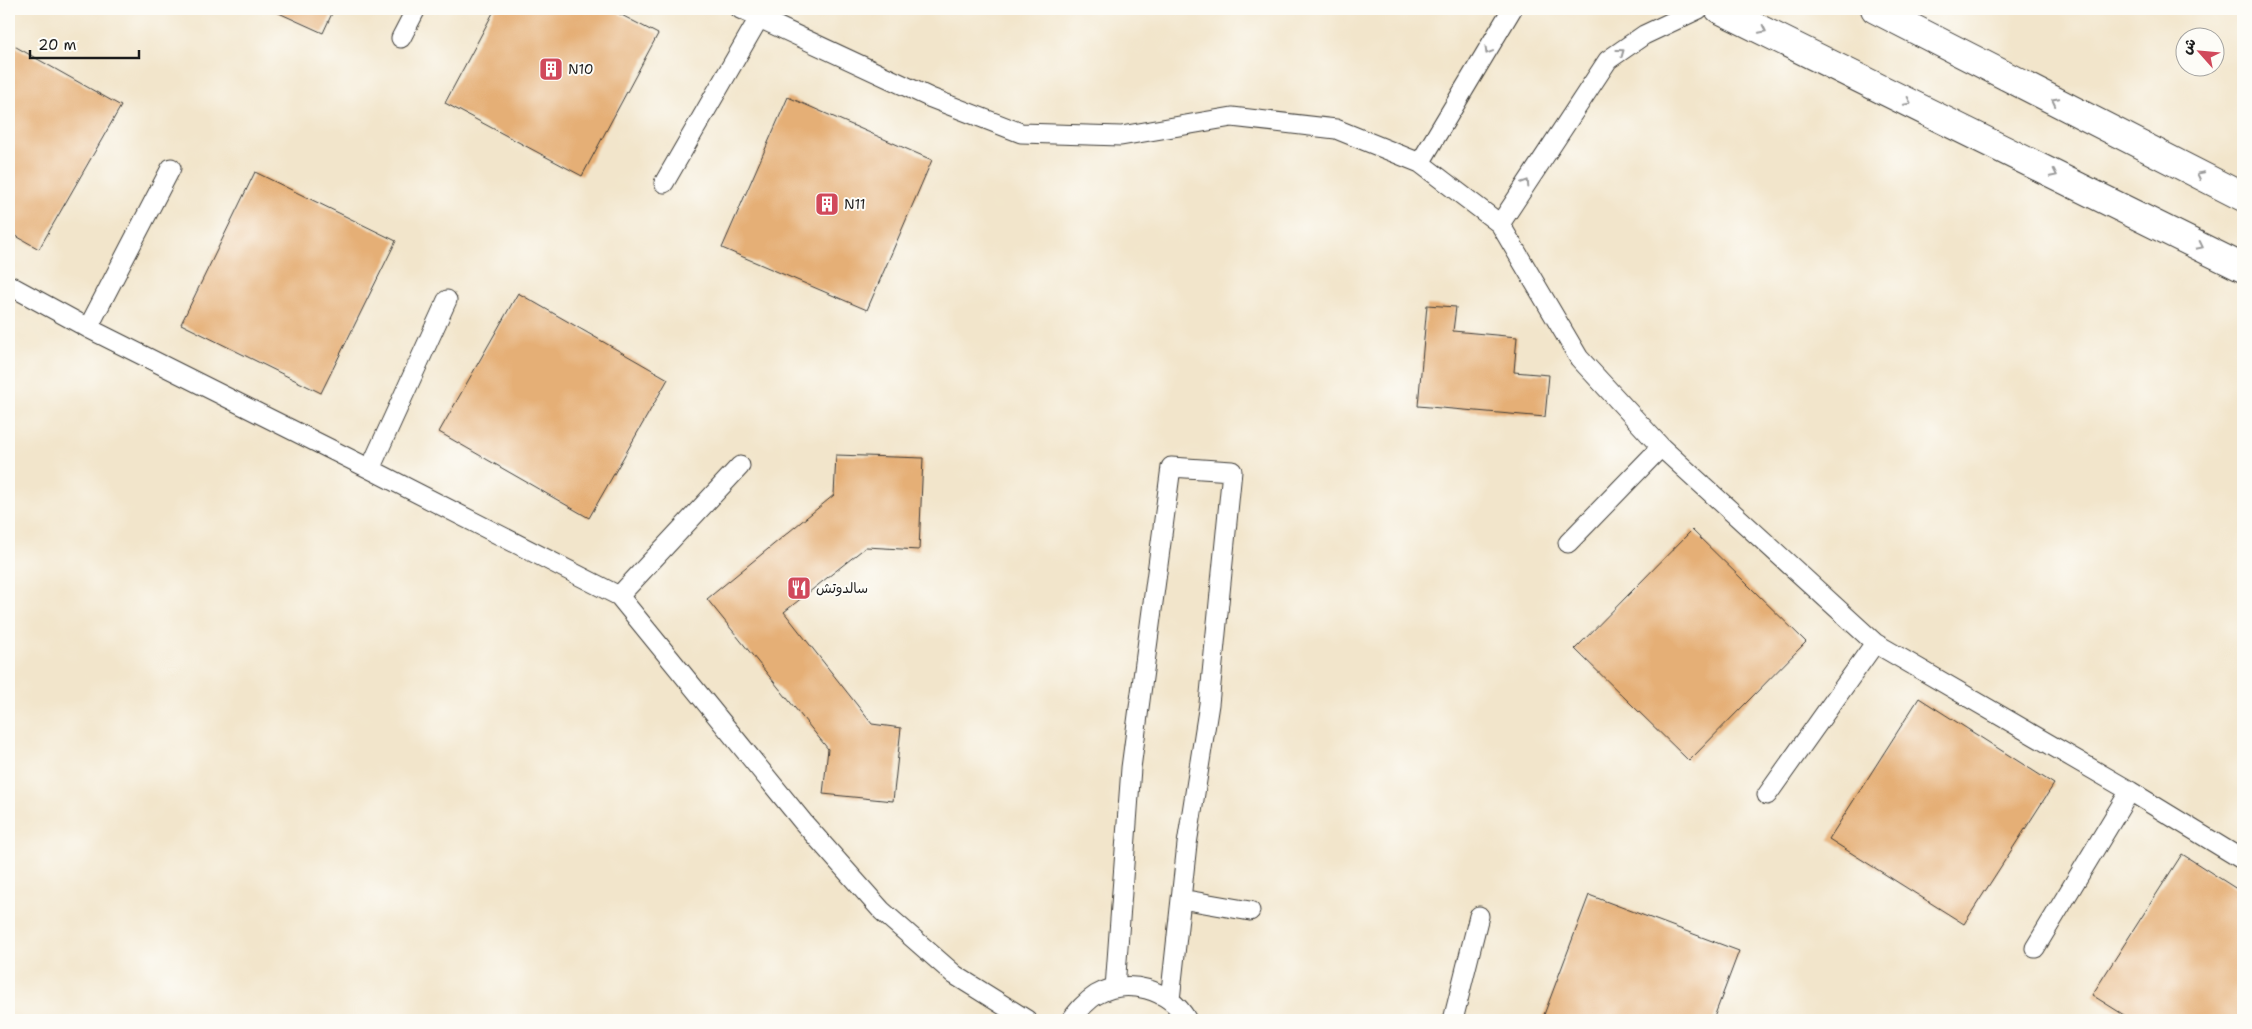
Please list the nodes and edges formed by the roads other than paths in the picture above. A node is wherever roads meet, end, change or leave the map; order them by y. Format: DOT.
graph roads {
  1 [pos="416,9"];
  2 [pos="740,9"];
  3 [pos="1512,9"];
  4 [pos="1699,9"];
  5 [pos="1719,9"];
  6 [pos="1875,9"];
  7 [pos="759,18"];
  8 [pos="401,38"];
  9 [pos="1420,163"];
  10 [pos="171,168"];
  11 [pos="664,183"];
  12 [pos="2243,197"];
  13 [pos="1500,224"];
  14 [pos="2243,268"];
  15 [pos="9,285"];
  16 [pos="446,300"];
  17 [pos="88,328"];
  18 [pos="1662,447"];
  19 [pos="740,466"];
  20 [pos="370,469"];
  21 [pos="1568,543"];
  22 [pos="619,596"];
  23 [pos="1874,643"];
  24 [pos="2130,791"];
  25 [pos="1767,795"];
  26 [pos="2243,860"];
  27 [pos="1181,899"];
  28 [pos="1250,911"];
  29 [pos="1479,916"];
  30 [pos="2036,948"];
  31 [pos="1115,988"];
  32 [pos="1170,1000"];
  33 [pos="1027,1020"];
  34 [pos="1071,1020"];
  35 [pos="1188,1020"];
  36 [pos="1453,1020"];
  1 -- 8 [label="lane"];
  2 -- 7 [label="lane"];
  3 -- 9 [label="lane, one-way"];
  13 -- 4 [label="lane, one-way"];
  5 -- 14 [label="street, one-way"];
  12 -- 6 [label="street, one-way"];
  7 -- 9 [label="lane"];
  7 -- 11 [label="lane"];
  9 -- 13 [label="lane"];
  10 -- 17 [label="lane"];
  13 -- 18 [label="lane"];
  15 -- 17 [label="lane"];
  16 -- 20 [label="lane"];
  17 -- 20 [label="lane"];
  18 -- 21 [label="lane"];
  18 -- 23 [label="lane"];
  19 -- 22 [label="lane"];
  20 -- 22 [label="lane"];
  22 -- 33 [label="lane"];
  23 -- 24 [label="lane"];
  23 -- 25 [label="lane"];
  24 -- 26 [label="lane"];
  24 -- 30 [label="lane"];
  27 -- 28 [label="lane"];
  27 -- 31 [label="lane"];
  27 -- 32 [label="lane"];
  29 -- 36 [label="lane"];
  31 -- 32 [label="lane"];
  31 -- 34 [label="lane"];
  32 -- 35 [label="lane"];
}
